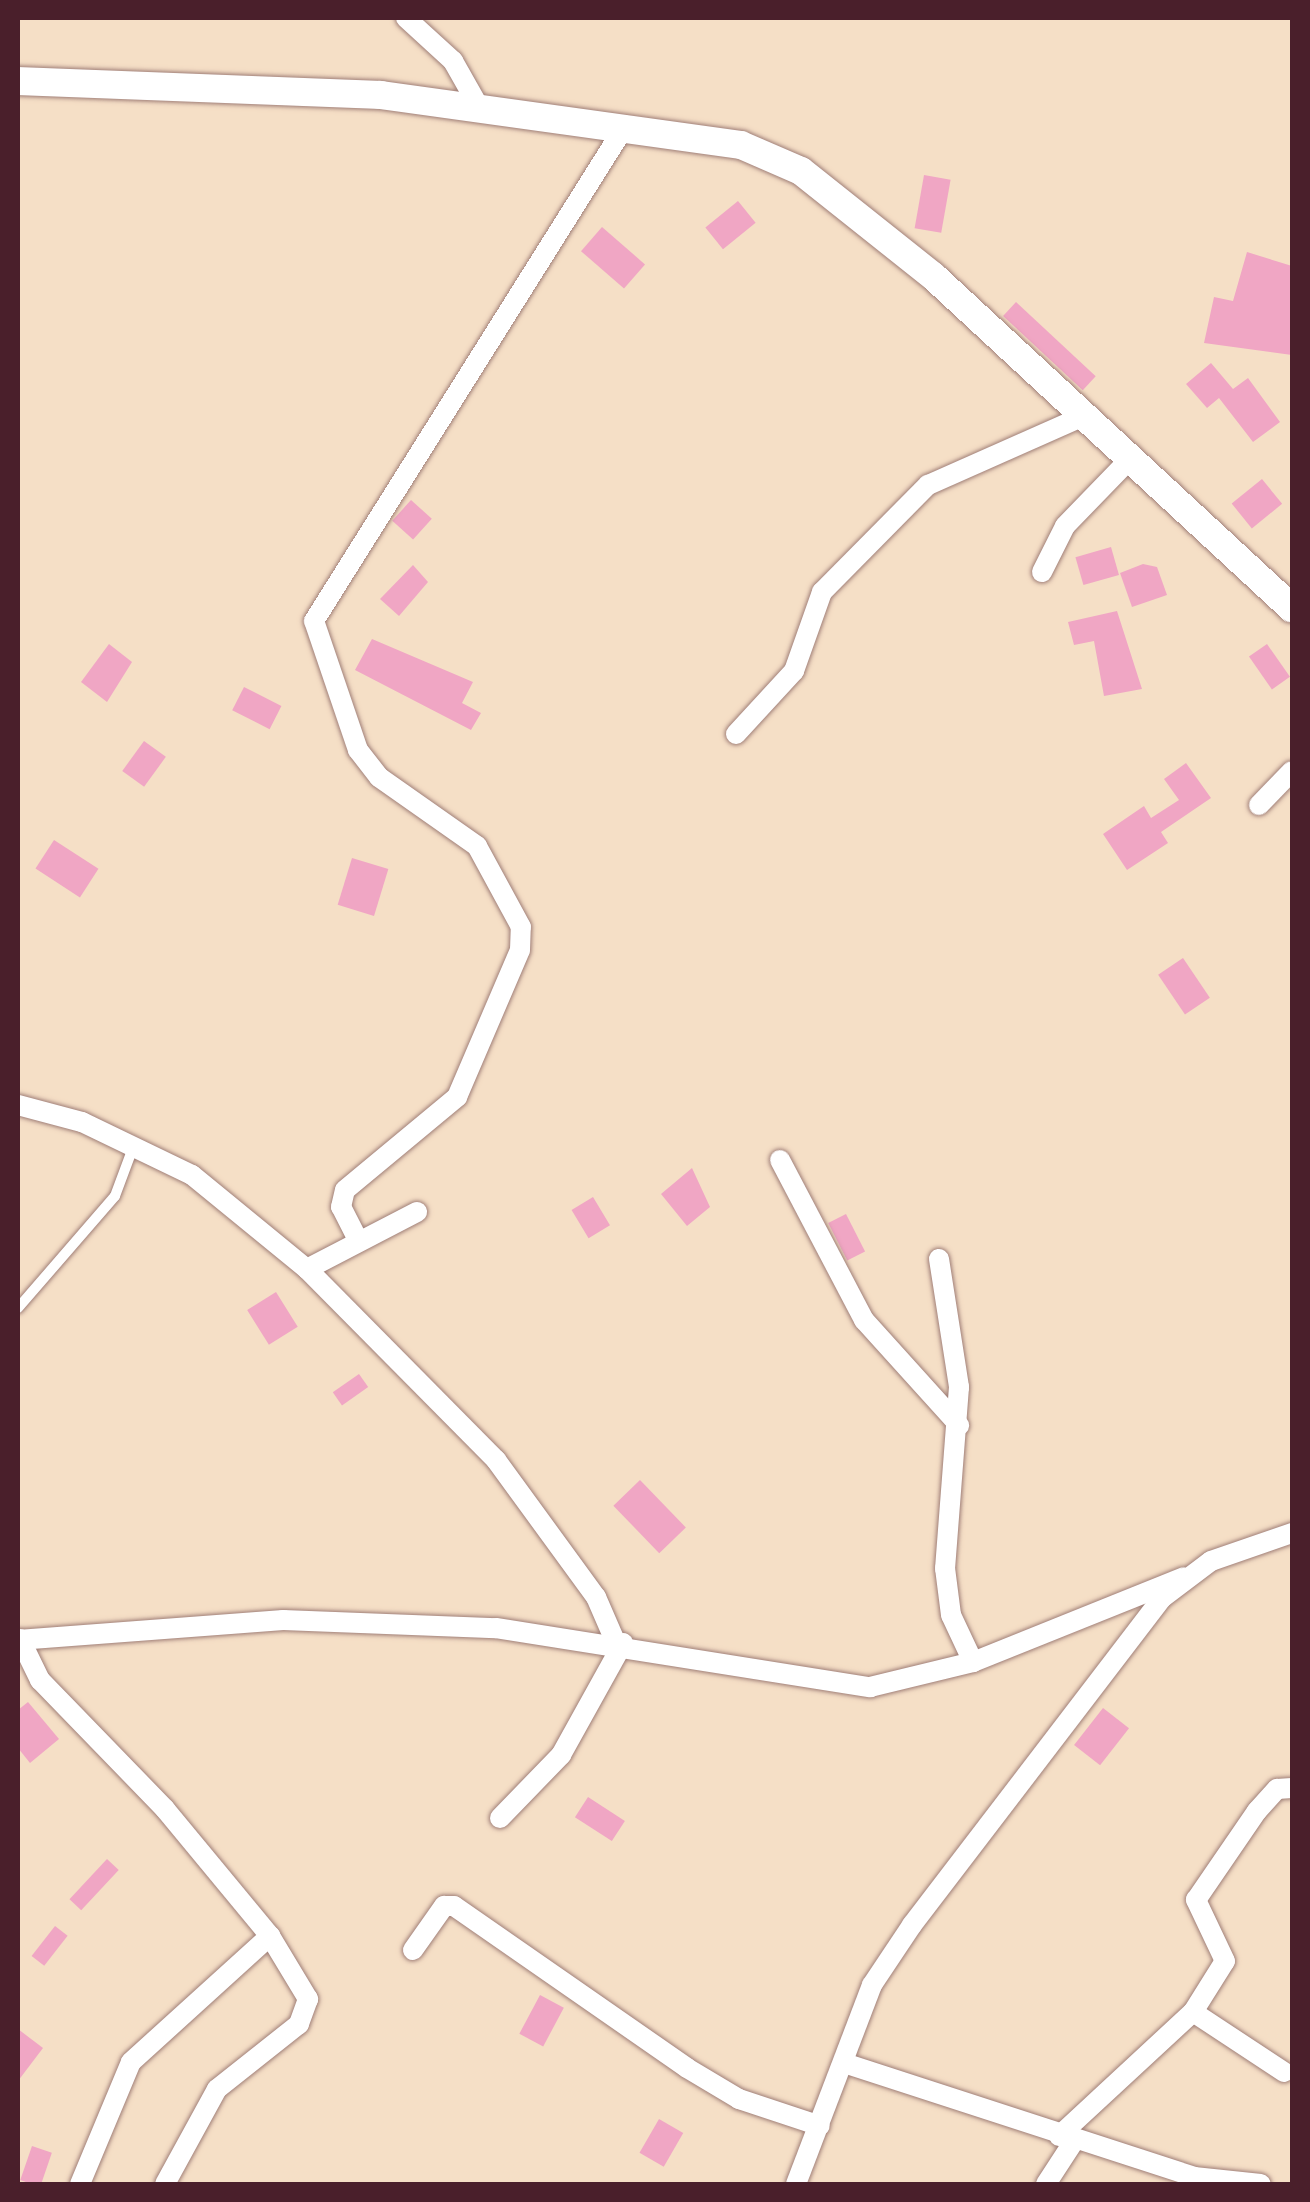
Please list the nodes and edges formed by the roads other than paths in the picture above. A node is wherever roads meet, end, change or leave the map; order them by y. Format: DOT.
graph roads {
  1 [pos="406,18"];
  2 [pos="18,80"];
  3 [pos="479,108"];
  4 [pos="625,126"];
  5 [pos="1086,415"];
  6 [pos="1131,458"];
  7 [pos="1042,572"];
  8 [pos="1292,608"];
  9 [pos="736,734"];
  10 [pos="1292,771"];
  11 [pos="1259,805"];
  12 [pos="18,1105"];
  13 [pos="134,1144"];
  14 [pos="780,1160"];
  15 [pos="417,1212"];
  16 [pos="357,1238"];
  17 [pos="939,1259"];
  18 [pos="307,1269"];
  19 [pos="18,1308"];
  20 [pos="959,1426"];
  21 [pos="1292,1533"];
  22 [pos="1184,1578"];
  23 [pos="19,1640"];
  24 [pos="619,1642"];
  25 [pos="973,1662"];
  26 [pos="1292,1788"];
  27 [pos="500,1818"];
  28 [pos="270,1936"];
  29 [pos="412,1950"];
  30 [pos="1193,2012"];
  31 [pos="844,2063"];
  32 [pos="1284,2072"];
  33 [pos="820,2126"];
  34 [pos="1067,2138"];
  35 [pos="1225,2182"];
  36 [pos="80,2184"];
  37 [pos="164,2184"];
  38 [pos="796,2184"];
  39 [pos="1046,2184"];
  40 [pos="1261,2184"];
  1 -- 3 [label="street"];
  2 -- 3 [label="street"];
  3 -- 4 [label="street"];
  4 -- 5 [label="street"];
  4 -- 16 [label="street"];
  5 -- 6 [label="street"];
  5 -- 9 [label="street"];
  6 -- 7 [label="street"];
  6 -- 8 [label="street"];
  10 -- 11 [label="street"];
  12 -- 13 [label="street"];
  13 -- 18 [label="street"];
  13 -- 19 [label="lane"];
  14 -- 20 [label="street"];
  15 -- 16 [label="street"];
  16 -- 18 [label="street"];
  17 -- 20 [label="street"];
  18 -- 24 [label="street"];
  20 -- 25 [label="street"];
  21 -- 22 [label="street"];
  22 -- 25 [label="street"];
  22 -- 31 [label="street"];
  23 -- 24 [label="street"];
  23 -- 28 [label="street"];
  24 -- 25 [label="street"];
  24 -- 27 [label="street"];
  26 -- 30 [label="street"];
  28 -- 36 [label="street"];
  28 -- 37 [label="street"];
  29 -- 33 [label="street"];
  30 -- 32 [label="street"];
  30 -- 34 [label="street"];
  31 -- 33 [label="street"];
  31 -- 34 [label="street"];
  33 -- 38 [label="street"];
  34 -- 35 [label="street"];
  34 -- 39 [label="street"];
  35 -- 40 [label="street"];
}
